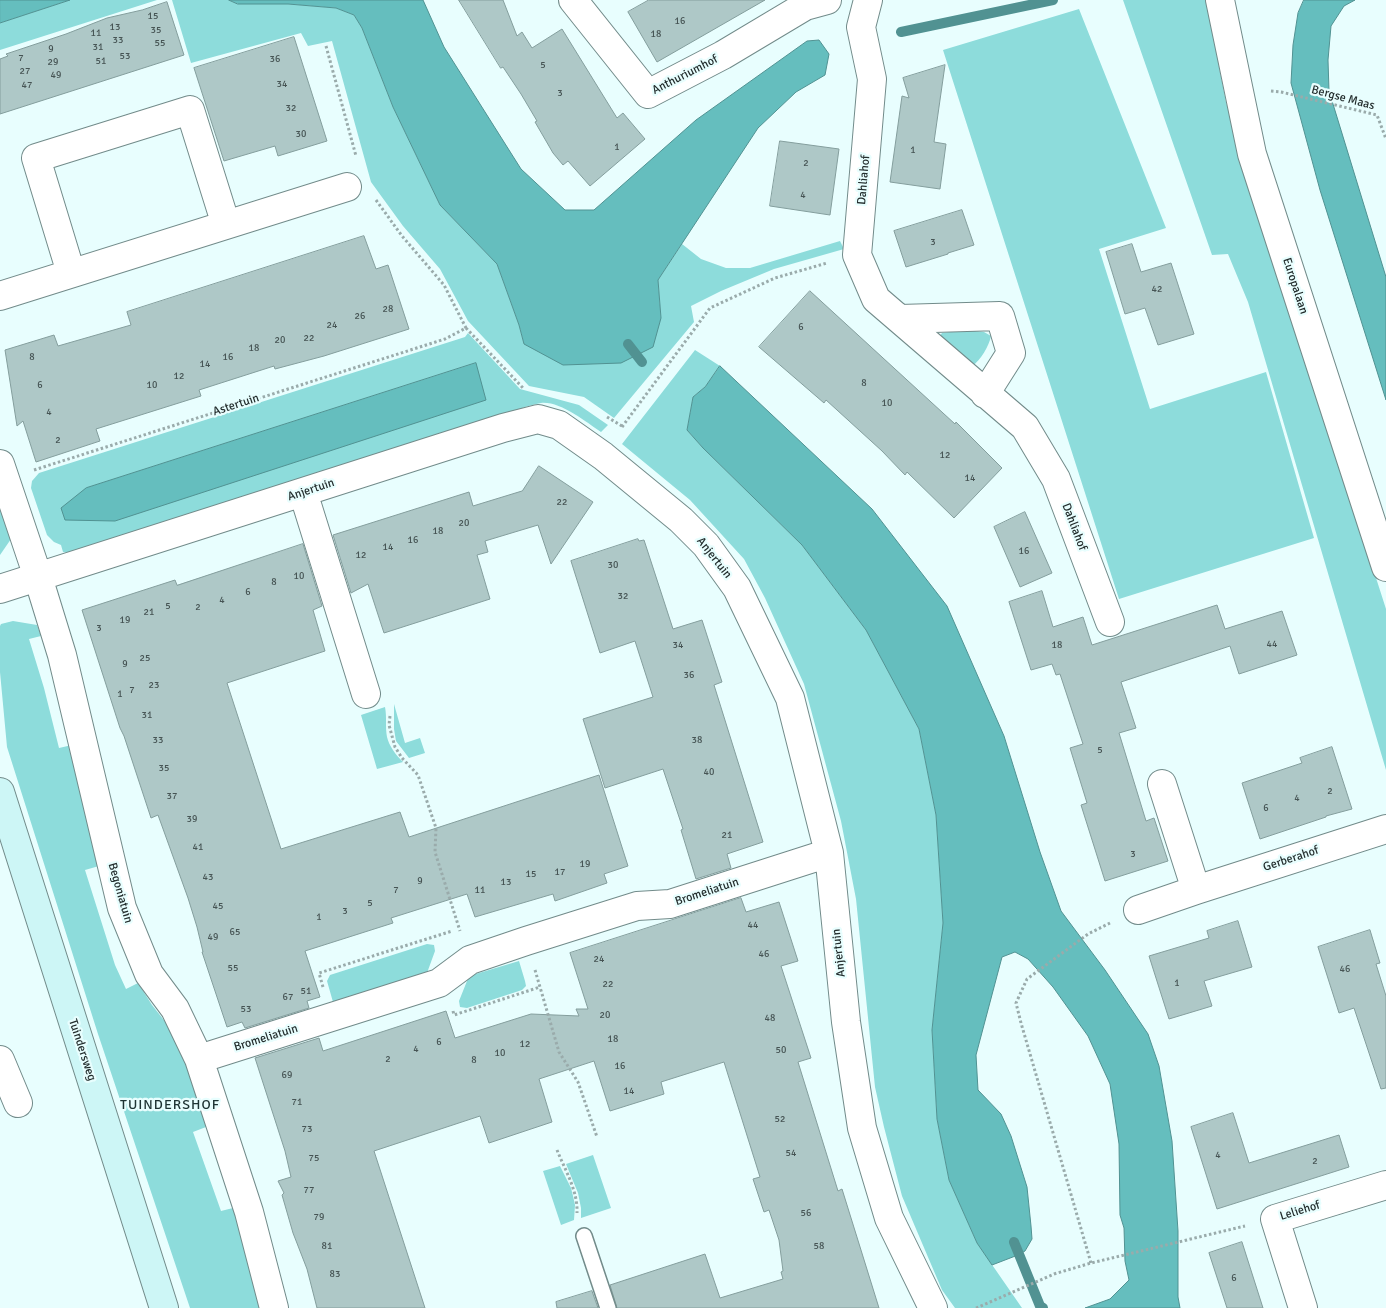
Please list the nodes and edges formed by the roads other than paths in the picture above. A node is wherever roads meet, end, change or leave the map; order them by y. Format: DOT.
graph roads {
  1 [pos="573,0"];
  2 [pos="827,0"];
  3 [pos="868,0"];
  4 [pos="1220,0"];
  5 [pos="347,187"];
  6 [pos="226,225"];
  7 [pos="72,273"];
  8 [pos="0,296"];
  9 [pos="900,319"];
  10 [pos="986,394"];
  11 [pos="2,471"];
  12 [pos="303,492"];
  13 [pos="1386,567"];
  14 [pos="38,577"];
  15 [pos="0,589"];
  16 [pos="1110,622"];
  17 [pos="366,694"];
  18 [pos="1162,784"];
  19 [pos="0,792"];
  20 [pos="1386,829"];
  21 [pos="828,853"];
  22 [pos="1196,890"];
  23 [pos="1138,910"];
  24 [pos="199,1059"];
  25 [pos="0,1060"];
  26 [pos="18,1103"];
  27 [pos="1386,1185"];
  28 [pos="584,1236"];
  29 [pos="164,1308"];
  30 [pos="274,1308"];
  31 [pos="608,1308"];
  32 [pos="933,1308"];
  33 [pos="1304,1308"];
  1 -- 2 [label="street, Anthuriumhof"];
  3 -- 9 [label="street, Dahliahof"];
  4 -- 13 [label="street, Europalaan"];
  5 -- 6 [label="street"];
  6 -- 7 [label="street"];
  6 -- 7 [label="street"];
  7 -- 8 [label="street"];
  9 -- 10 [label="street, Dahliahof"];
  9 -- 10 [label="street"];
  10 -- 16 [label="street, Dahliahof"];
  11 -- 14 [label="street, Begoniatuin"];
  12 -- 14 [label="street, Anjertuin"];
  12 -- 17 [label="street"];
  12 -- 21 [label="street, Anjertuin"];
  14 -- 15 [label="street, Anjertuin"];
  14 -- 24 [label="street, Begoniatuin"];
  18 -- 22 [label="street"];
  19 -- 29 [label="main road, Tuindersweg"];
  20 -- 22 [label="street, Gerberahof"];
  21 -- 24 [label="street, Bromeliatuin"];
  21 -- 32 [label="street, Anjertuin"];
  22 -- 23 [label="street, Gerberahof"];
  24 -- 30 [label="street, Begoniatuin"];
  25 -- 26 [label="street"];
  27 -- 33 [label="street, Leliehof"];
  28 -- 31 [label="lane"];
}
